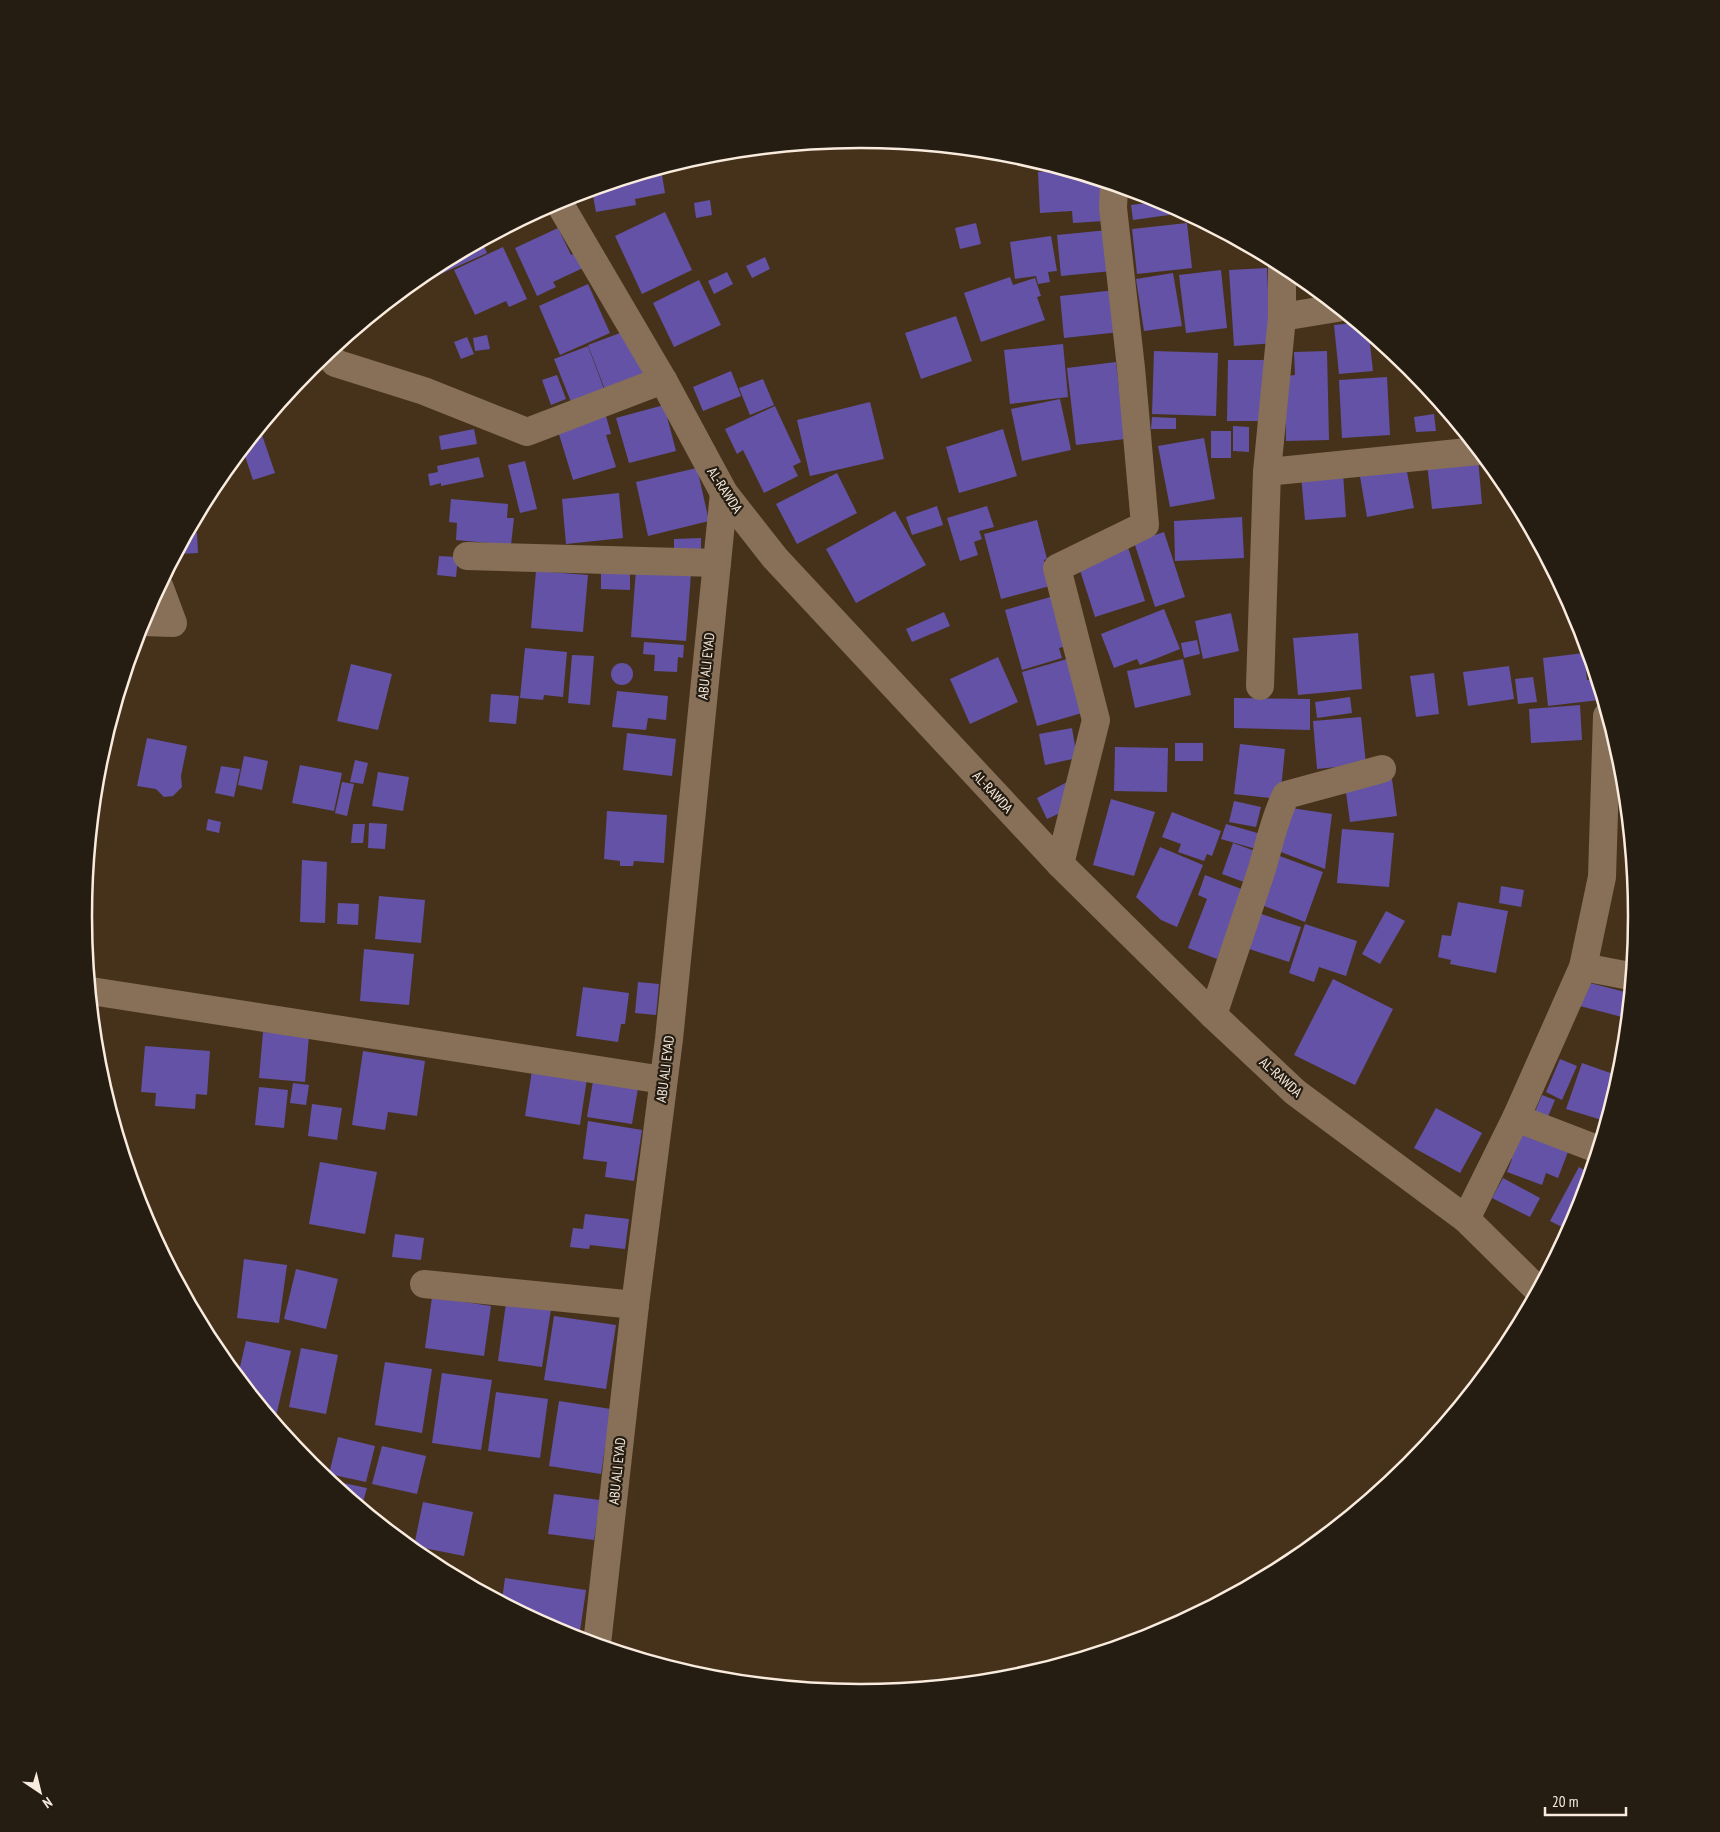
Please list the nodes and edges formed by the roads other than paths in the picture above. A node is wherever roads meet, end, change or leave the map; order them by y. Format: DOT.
graph roads {
  1 [pos="1114,191"];
  2 [pos="562,209"];
  3 [pos="1282,275"];
  4 [pos="1330,309"];
  5 [pos="1282,317"];
  6 [pos="332,359"];
  7 [pos="663,380"];
  8 [pos="1471,452"];
  9 [pos="1267,472"];
  10 [pos="724,493"];
  11 [pos="467,556"];
  12 [pos="717,563"];
  13 [pos="163,596"];
  14 [pos="151,622"];
  15 [pos="1260,686"];
  16 [pos="1611,758"];
  17 [pos="1382,768"];
  18 [pos="1613,774"];
  19 [pos="1060,864"];
  20 [pos="1583,968"];
  21 [pos="1625,975"];
  22 [pos="97,992"];
  23 [pos="1213,1015"];
  24 [pos="663,1080"];
  25 [pos="1516,1118"];
  26 [pos="1592,1147"];
  27 [pos="1466,1218"];
  28 [pos="424,1284"];
  29 [pos="1533,1285"];
  30 [pos="635,1305"];
  31 [pos="598,1637"];
  1 -- 19 [label="street"];
  2 -- 7 [label="street, AL-RAWDA"];
  3 -- 5 [label="street"];
  4 -- 5 [label="street"];
  5 -- 9 [label="street"];
  6 -- 7 [label="street"];
  7 -- 10 [label="street, AL-RAWDA"];
  8 -- 9 [label="street"];
  9 -- 15 [label="street"];
  10 -- 12 [label="street, ABU ALI EYAD"];
  10 -- 19 [label="street, AL-RAWDA"];
  11 -- 12 [label="street"];
  12 -- 24 [label="street, ABU ALI EYAD"];
  13 -- 14 [label="street"];
  16 -- 18 [label="street"];
  17 -- 23 [label="street"];
  18 -- 20 [label="street"];
  19 -- 23 [label="street, AL-RAWDA"];
  20 -- 21 [label="street"];
  20 -- 25 [label="street"];
  22 -- 24 [label="street"];
  23 -- 27 [label="street, AL-RAWDA"];
  24 -- 30 [label="street, ABU ALI EYAD"];
  25 -- 26 [label="street"];
  25 -- 27 [label="street"];
  27 -- 29 [label="street, AL-RAWDA"];
  28 -- 30 [label="street"];
  30 -- 31 [label="street, ABU ALI EYAD"];
}
